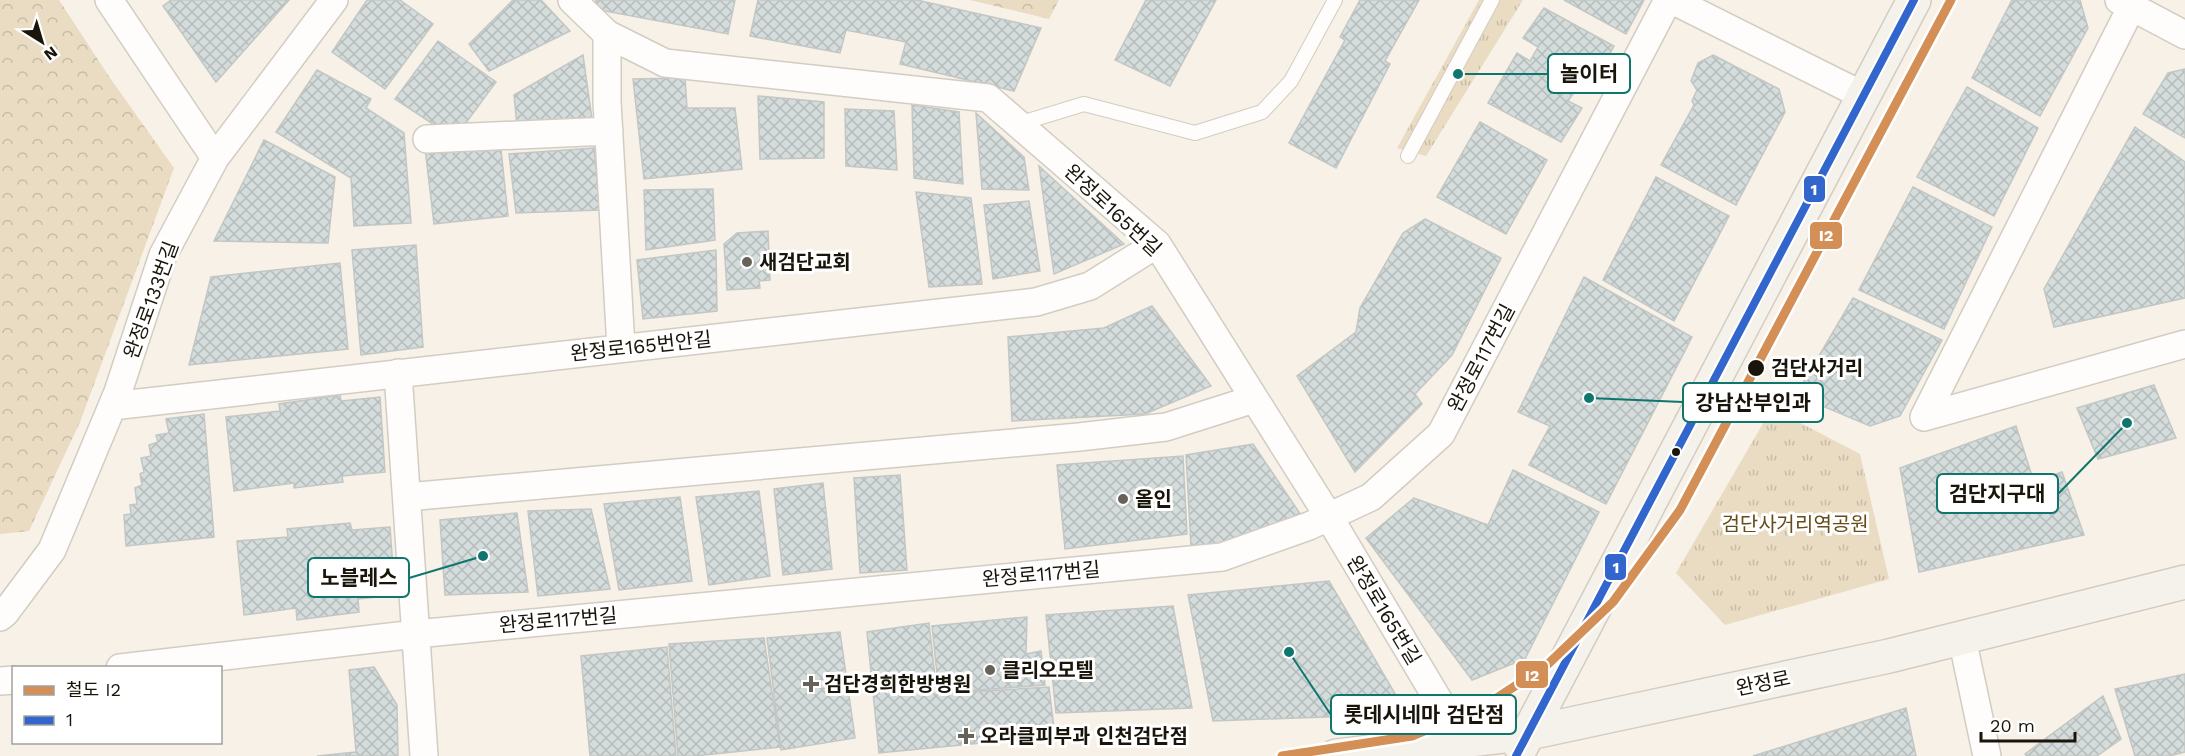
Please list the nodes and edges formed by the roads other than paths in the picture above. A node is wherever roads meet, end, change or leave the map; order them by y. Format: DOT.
graph roads {
  1 [pos="109,0"];
  2 [pos="334,0"];
  3 [pos="572,0"];
  4 [pos="1334,0"];
  5 [pos="1492,0"];
  6 [pos="1670,0"];
  7 [pos="1914,0"];
  8 [pos="2128,2"];
  9 [pos="607,34"];
  10 [pos="2185,34"];
  11 [pos="1864,96"];
  12 [pos="1018,124"];
  13 [pos="609,131"];
  14 [pos="427,139"];
  15 [pos="1407,156"];
  16 [pos="215,158"];
  17 [pos="1157,244"];
  18 [pos="2185,344"];
  19 [pos="621,348"];
  20 [pos="398,373"];
  21 [pos="1254,399"];
  22 [pos="112,406"];
  23 [pos="407,497"];
  24 [pos="1329,517"];
  25 [pos="2185,582"];
  26 [pos="0,616"];
  27 [pos="416,634"];
  28 [pos="1962,638"];
  29 [pos="137,666"];
  30 [pos="1446,713"];
  31 [pos="1523,745"];
  32 [pos="424,756"];
  33 [pos="1336,756"];
  34 [pos="1987,756"];
  1 -- 16 [label="street"];
  2 -- 16 [label="street, 완정로133번길"];
  3 -- 9 [label="street, 완정로165번길"];
  4 -- 12 [label="lane"];
  5 -- 15 [label="lane"];
  6 -- 11 [label="street, 완정로117번길"];
  6 -- 24 [label="street, 완정로117번길"];
  7 -- 11 [label="main road"];
  8 -- 10 [label="street"];
  8 -- 18 [label="street"];
  9 -- 12 [label="street, 완정로165번길"];
  9 -- 13 [label="street"];
  11 -- 31 [label="main road"];
  12 -- 17 [label="street, 완정로165번길"];
  13 -- 14 [label="street"];
  13 -- 19 [label="street"];
  16 -- 22 [label="street, 완정로133번길"];
  17 -- 19 [label="street, 완정로165번안길"];
  17 -- 21 [label="street, 완정로165번길"];
  19 -- 20 [label="street, 완정로165번안길"];
  20 -- 22 [label="street, 완정로165번안길"];
  20 -- 23 [label="street"];
  21 -- 23 [label="street"];
  21 -- 24 [label="street, 완정로165번길"];
  22 -- 26 [label="street, 완정로133번길"];
  23 -- 27 [label="street"];
  24 -- 27 [label="street, 완정로117번길"];
  24 -- 30 [label="street, 완정로165번길"];
  25 -- 28 [label="main road, 완정로"];
  27 -- 29 [label="street, 완정로117번길"];
  27 -- 32 [label="street"];
  28 -- 31 [label="main road, 완정로"];
  28 -- 34 [label="street"];
  31 -- 33 [label="main road, 완정로"];
}
